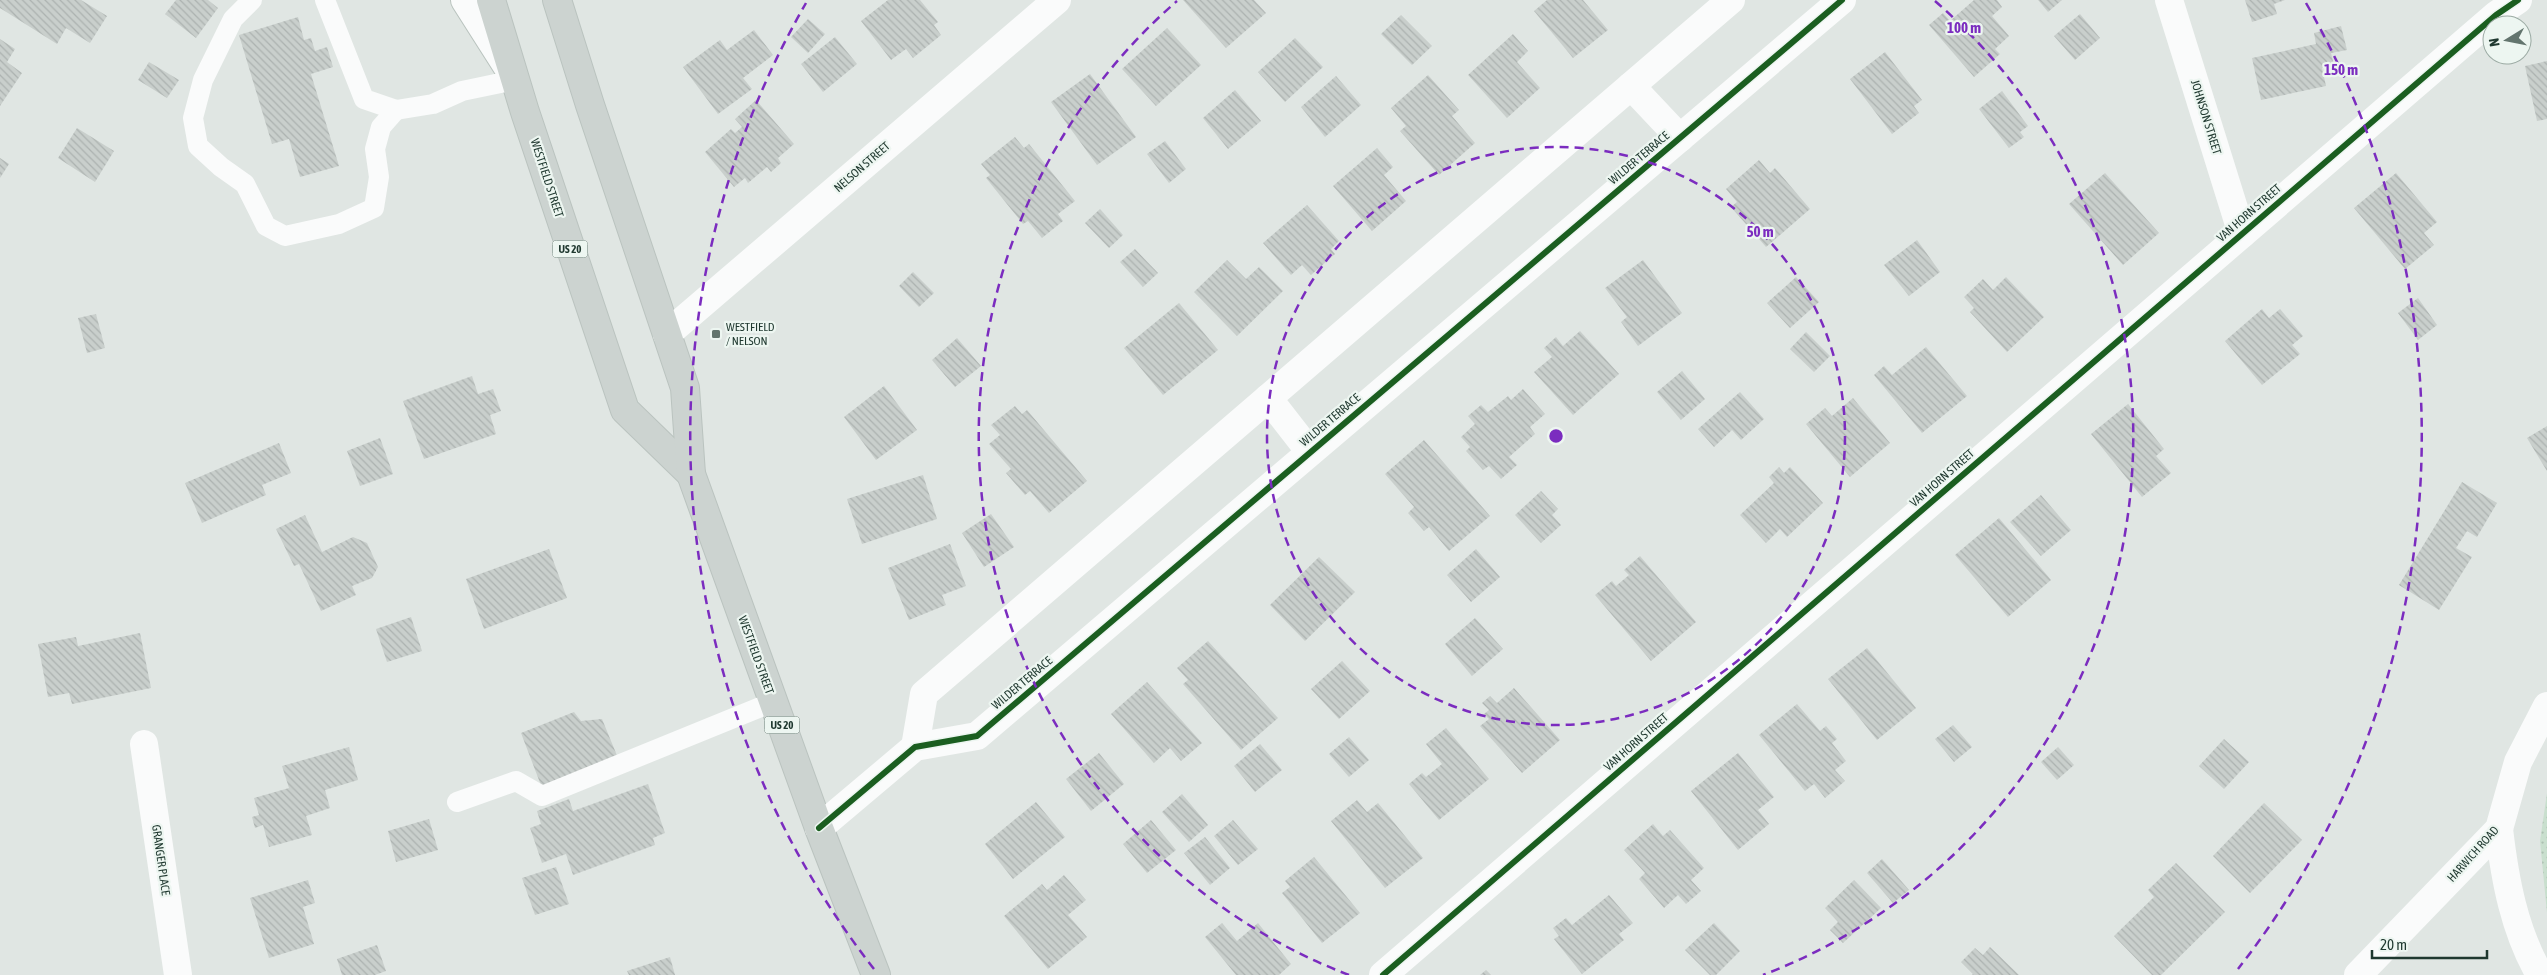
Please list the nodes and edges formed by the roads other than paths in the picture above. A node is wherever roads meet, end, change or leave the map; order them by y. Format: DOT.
graph roads {
  1 [pos="252,0"];
  2 [pos="325,0"];
  3 [pos="465,0"];
  4 [pos="491,0"];
  5 [pos="557,0"];
  6 [pos="1057,0"];
  7 [pos="1731,0"];
  8 [pos="1842,0"];
  9 [pos="2169,0"];
  10 [pos="2518,0"];
  11 [pos="515,80"];
  12 [pos="1631,86"];
  13 [pos="396,110"];
  14 [pos="1680,138"];
  15 [pos="2242,234"];
  16 [pos="667,334"];
  17 [pos="1268,398"];
  18 [pos="1310,452"];
  19 [pos="691,474"];
  20 [pos="773,702"];
  21 [pos="2547,706"];
  22 [pos="144,744"];
  23 [pos="914,747"];
  24 [pos="458,802"];
  25 [pos="819,828"];
  26 [pos="2499,829"];
  27 [pos="178,975"];
  28 [pos="876,975"];
  29 [pos="1383,975"];
  30 [pos="2358,975"];
  31 [pos="2540,975"];
  1 -- 13 [label="lane"];
  2 -- 13 [label="lane"];
  3 -- 11 [label="street"];
  4 -- 11 [label="main road, WESTFIELD STREET / US 20"];
  5 -- 16 [label="main road, WESTFIELD STREET / US 20"];
  6 -- 16 [label="street, NELSON STREET"];
  7 -- 12 [label="street"];
  8 -- 14 [label="street, WILDER TERRACE"];
  9 -- 15 [label="street, JOHNSON STREET"];
  10 -- 15 [label="street, VAN HORN STREET"];
  11 -- 13 [label="lane"];
  11 -- 19 [label="main road, WESTFIELD STREET / US 20"];
  12 -- 14 [label="street"];
  12 -- 17 [label="street"];
  14 -- 18 [label="street, WILDER TERRACE"];
  15 -- 29 [label="street, VAN HORN STREET"];
  16 -- 19 [label="main road, WESTFIELD STREET / US 20"];
  17 -- 18 [label="street"];
  17 -- 23 [label="street"];
  18 -- 23 [label="street, WILDER TERRACE"];
  19 -- 20 [label="main road, WESTFIELD STREET / US 20"];
  20 -- 24 [label="lane"];
  20 -- 25 [label="main road, WESTFIELD STREET / US 20"];
  21 -- 26 [label="street, HARWICH ROAD"];
  22 -- 27 [label="street, GRANGER PLACE"];
  23 -- 25 [label="street"];
  25 -- 28 [label="main road, WESTFIELD STREET / US 20"];
  26 -- 30 [label="street, HARWICH ROAD"];
  26 -- 31 [label="street"];
}
